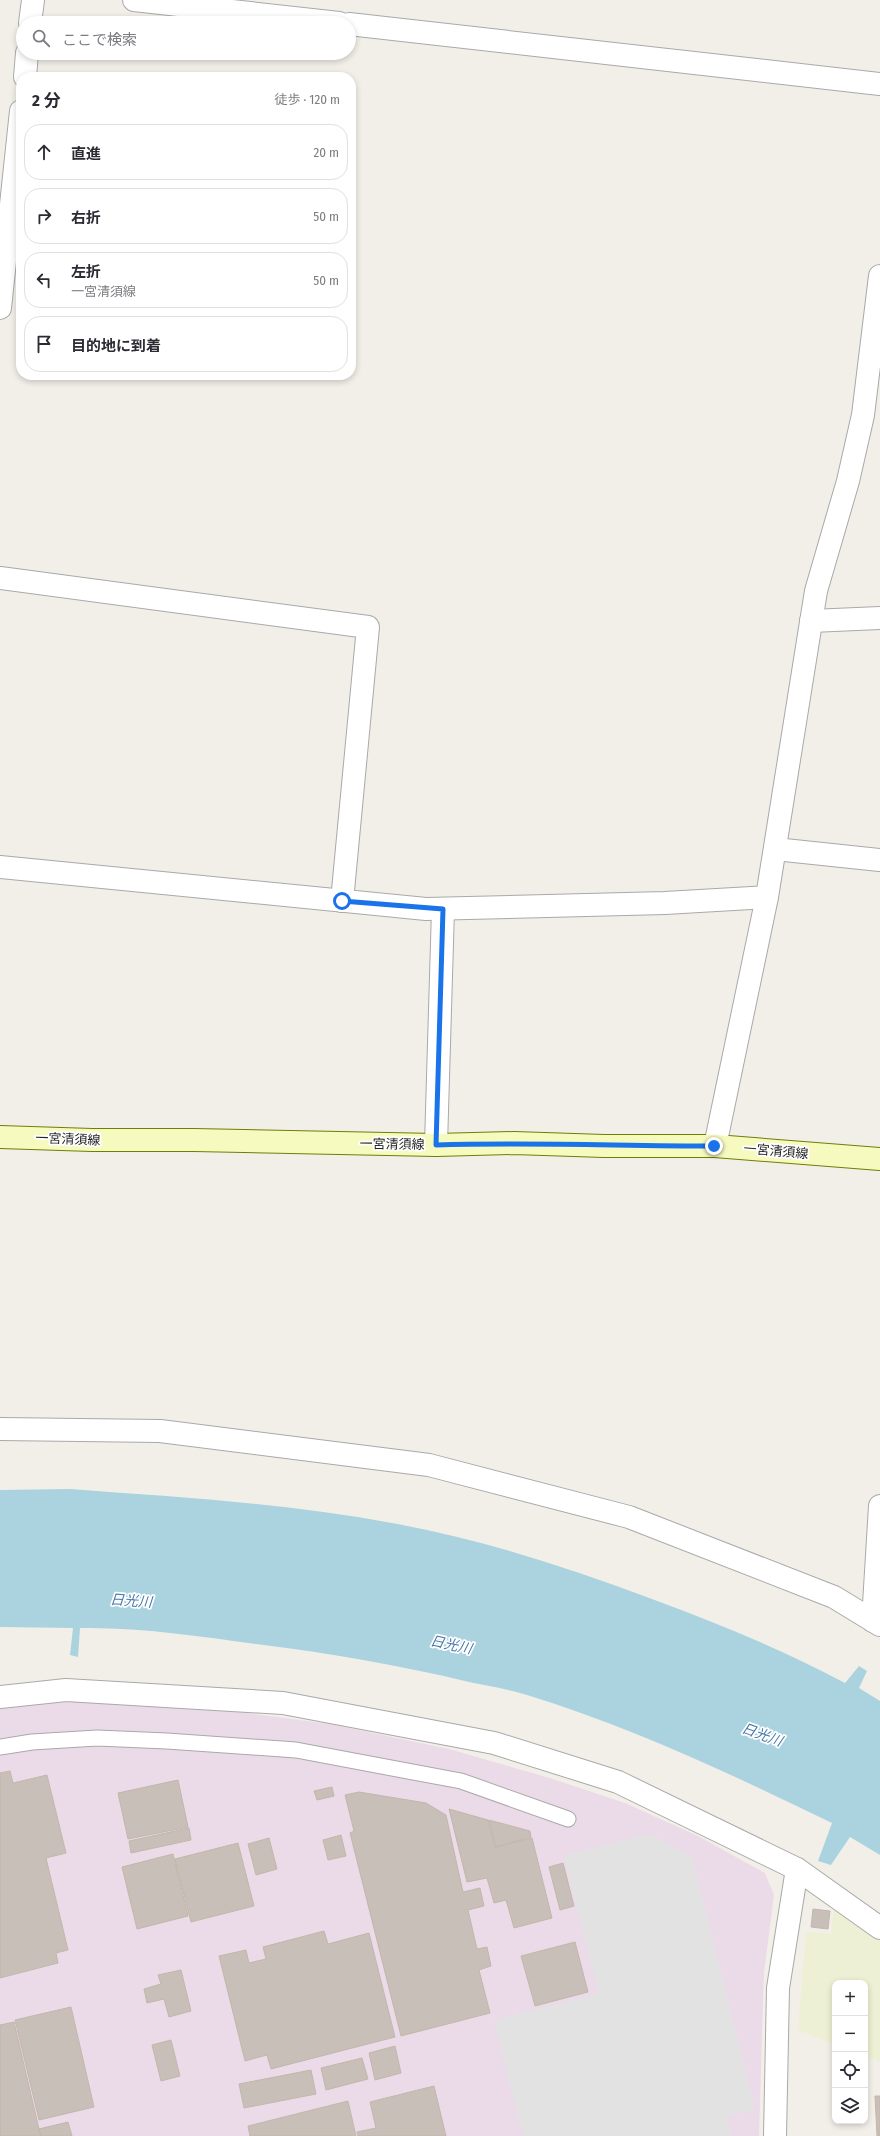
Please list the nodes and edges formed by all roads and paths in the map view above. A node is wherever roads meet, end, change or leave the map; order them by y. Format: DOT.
graph roads {
  1 [pos="33,0"];
  2 [pos="134,0"];
  3 [pos="31,16"];
  4 [pos="277,16"];
  5 [pos="356,25"];
  6 [pos="26,60"];
  7 [pos="25,72"];
  8 [pos="880,84"];
  9 [pos="16,158"];
  10 [pos="880,276"];
  11 [pos="0,308"];
  12 [pos="0,578"];
  13 [pos="880,618"];
  14 [pos="811,621"];
  15 [pos="775,849"];
  16 [pos="880,860"];
  17 [pos="0,867"];
  18 [pos="767,897"];
  19 [pos="342,901"];
  20 [pos="443,909"];
  21 [pos="0,1137"];
  22 [pos="436,1145"];
  23 [pos="714,1146"];
  24 [pos="880,1159"];
  25 [pos="0,1429"];
  26 [pos="880,1506"];
  27 [pos="877,1623"];
  28 [pos="0,1697"];
  29 [pos="0,1747"];
  30 [pos="568,1819"];
  31 [pos="798,1869"];
  32 [pos="880,1928"];
  33 [pos="775,2136"];
  1 -- 3 [label="street"];
  2 -- 4 [label="street"];
  5 -- 8 [label="street"];
  6 -- 7 [label="street"];
  9 -- 11 [label="street"];
  10 -- 14 [label="street"];
  12 -- 19 [label="street"];
  13 -- 14 [label="street"];
  14 -- 15 [label="street"];
  15 -- 16 [label="street"];
  15 -- 18 [label="street"];
  17 -- 19 [label="street"];
  18 -- 20 [label="street"];
  18 -- 23 [label="street"];
  19 -- 20 [label="street"];
  20 -- 22 [label="street"];
  21 -- 22 [label="main road, 一宮清須線"];
  22 -- 23 [label="main road, 一宮清須線"];
  23 -- 24 [label="main road, 一宮清須線"];
  25 -- 27 [label="street"];
  26 -- 27 [label="street"];
  28 -- 31 [label="street"];
  29 -- 30 [label="lane"];
  31 -- 32 [label="street"];
  31 -- 33 [label="street"];
}
